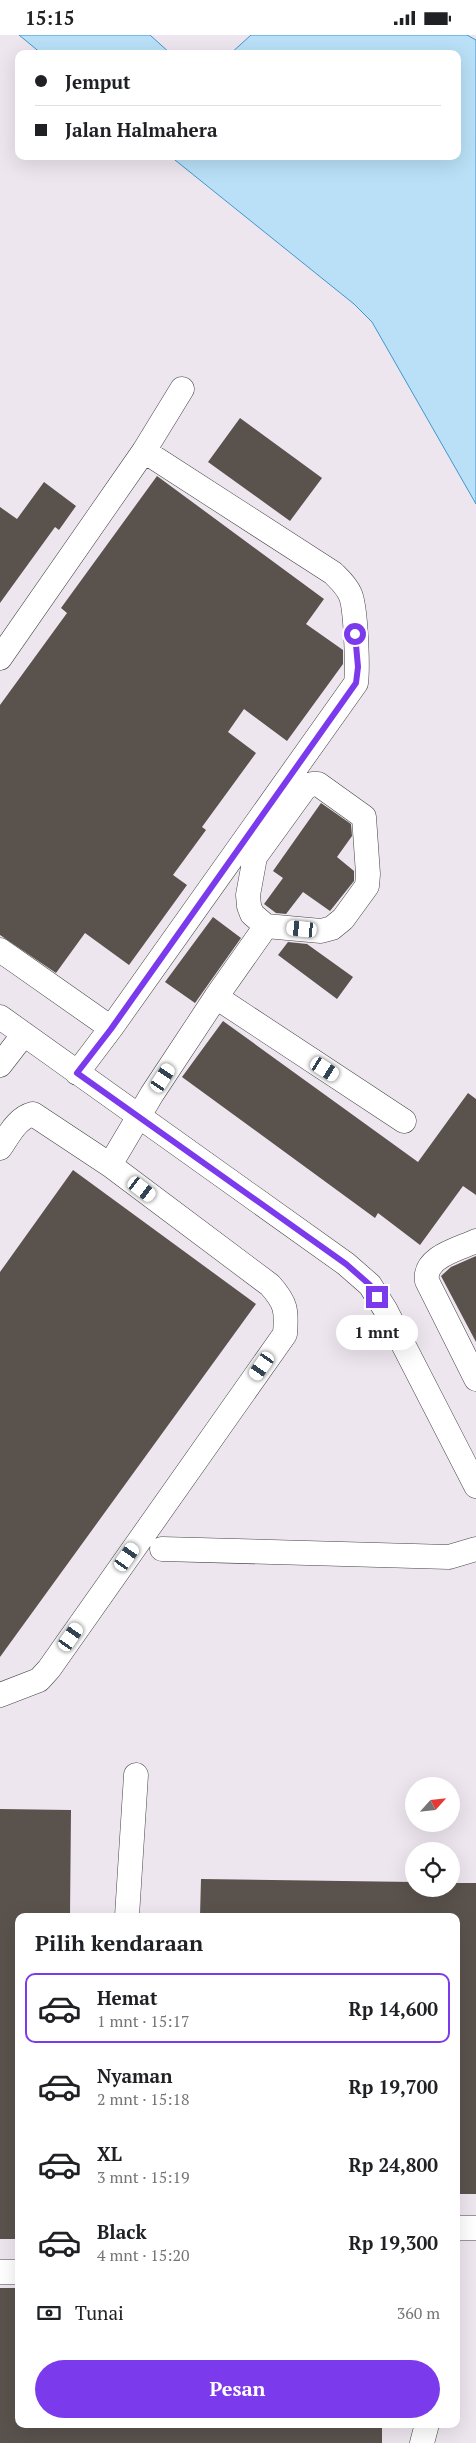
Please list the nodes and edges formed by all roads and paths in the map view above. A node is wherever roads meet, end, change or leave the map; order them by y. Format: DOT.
graph roads {
  1 [pos="182,389"];
  2 [pos="144,451"];
  3 [pos="0,658"];
  4 [pos="266,926"];
  5 [pos="0,949"];
  6 [pos="216,997"];
  7 [pos="0,1017"];
  8 [pos="111,1029"];
  9 [pos="24,1034"];
  10 [pos="0,1065"];
  11 [pos="77,1073"];
  12 [pos="140,1118"];
  13 [pos="404,1121"];
  14 [pos="0,1148"];
  15 [pos="110,1165"];
  16 [pos="476,1241"];
  17 [pos="476,1379"];
  18 [pos="469,1452"];
  19 [pos="476,1485"];
  20 [pos="162,1549"];
  21 [pos="476,1549"];
  22 [pos="0,1695"];
  23 [pos="136,1775"];
  24 [pos="127,1913"];
  25 [pos="460,2227"];
  26 [pos="476,2228"];
  27 [pos="0,2272"];
  28 [pos="15,2272"];
  29 [pos="426,2428"];
  30 [pos="422,2443"];
  1 -- 2 [label="street"];
  2 -- 3 [label="street"];
  2 -- 8 [label="street"];
  4 -- 4 [label="street"];
  4 -- 6 [label="street"];
  5 -- 8 [label="street"];
  6 -- 12 [label="street"];
  6 -- 13 [label="street"];
  7 -- 9 [label="street"];
  8 -- 11 [label="street"];
  9 -- 10 [label="street"];
  9 -- 11 [label="street"];
  11 -- 12 [label="street"];
  12 -- 15 [label="street"];
  12 -- 18 [label="street"];
  14 -- 15 [label="street"];
  15 -- 22 [label="street"];
  16 -- 17 [label="street"];
  18 -- 19 [label="street"];
  20 -- 21 [label="street"];
  23 -- 24 [label="street"];
  25 -- 26 [label="street"];
  27 -- 28 [label="street"];
  29 -- 30 [label="street"];
}
